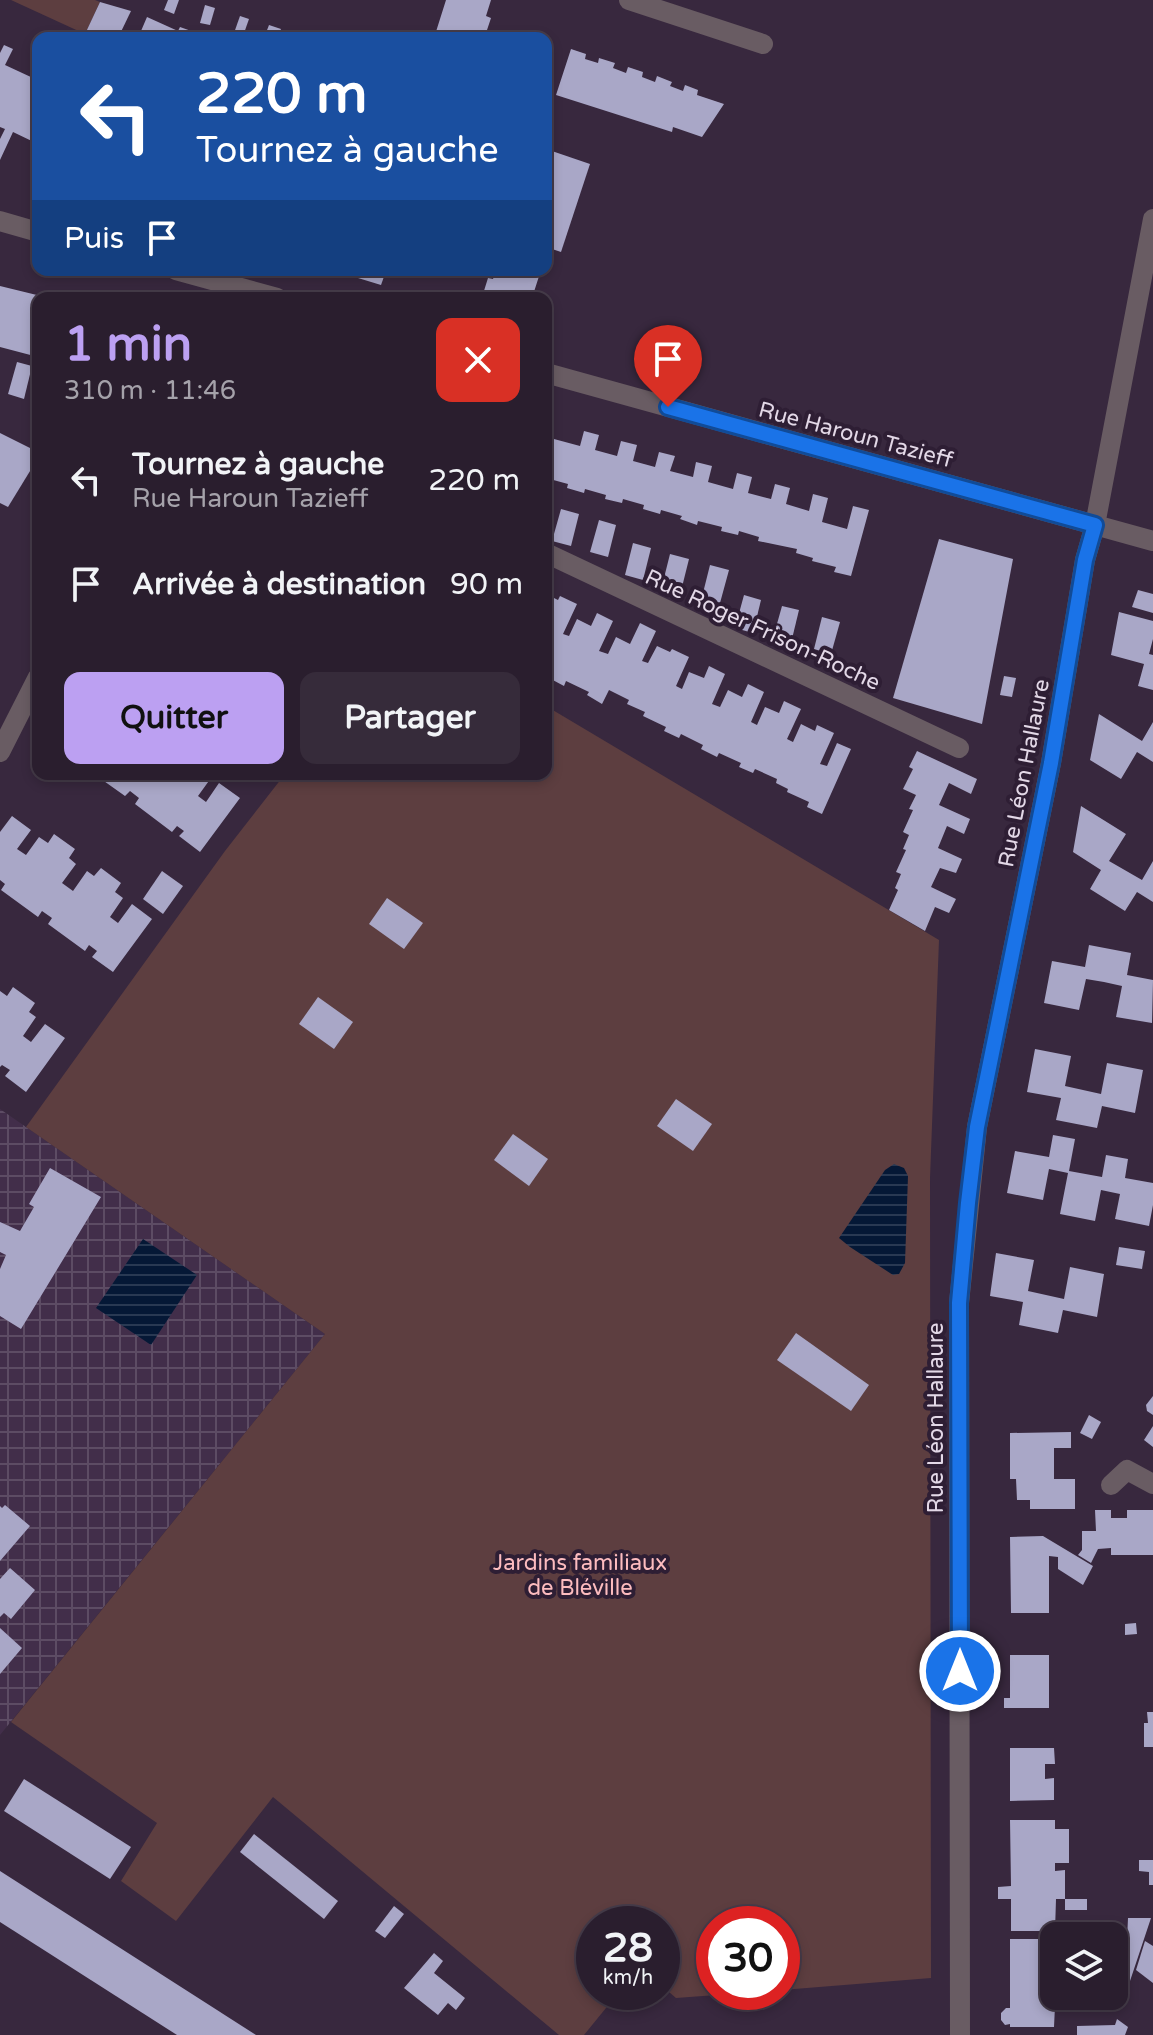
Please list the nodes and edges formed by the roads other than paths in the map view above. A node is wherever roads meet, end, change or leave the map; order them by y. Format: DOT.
graph roads {
  1 [pos="629,0"];
  2 [pos="763,44"];
  3 [pos="1153,219"];
  4 [pos="0,221"];
  5 [pos="32,230"];
  6 [pos="189,276"];
  7 [pos="222,291"];
  8 [pos="552,377"];
  9 [pos="1095,525"];
  10 [pos="1153,541"];
  11 [pos="552,556"];
  12 [pos="32,689"];
  13 [pos="959,748"];
  14 [pos="0,752"];
  15 [pos="1153,1484"];
  16 [pos="1111,1485"];
  17 [pos="960,2035"];
  1 -- 2 [label="street"];
  3 -- 9 [label="street, Rue Léon Hallaure"];
  4 -- 5 [label="street"];
  6 -- 7 [label="street"];
  8 -- 9 [label="street, Rue Haroun Tazieff"];
  9 -- 10 [label="street, Rue Haroun Tazieff"];
  9 -- 17 [label="street, Rue Léon Hallaure"];
  11 -- 13 [label="street, Rue Roger Frison-Roche"];
  12 -- 14 [label="street"];
  15 -- 16 [label="street"];
}
